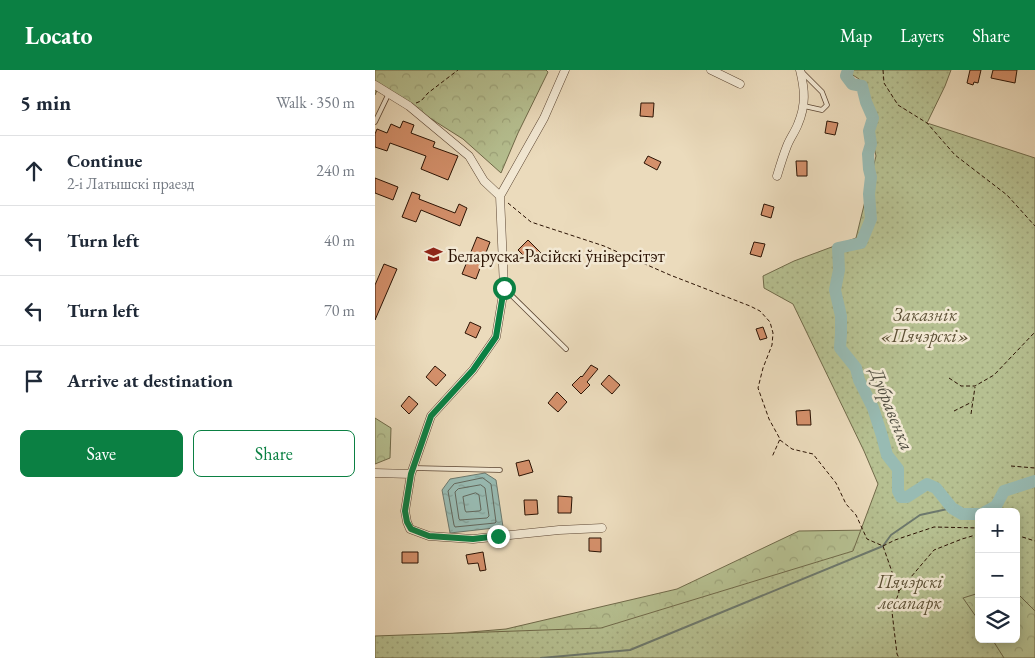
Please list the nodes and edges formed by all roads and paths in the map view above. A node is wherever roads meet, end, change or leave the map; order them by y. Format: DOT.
graph roads {
  1 [pos="458,70"];
  2 [pos="565,70"];
  3 [pos="711,70"];
  4 [pos="800,70"];
  5 [pos="883,70"];
  6 [pos="740,84"];
  7 [pos="375,85"];
  8 [pos="389,94"];
  9 [pos="409,106"];
  10 [pos="803,106"];
  11 [pos="375,122"];
  12 [pos="777,176"];
  13 [pos="500,196"];
  14 [pos="1035,226"];
  15 [pos="504,288"];
  16 [pos="1035,332"];
  17 [pos="566,349"];
  18 [pos="949,378"];
  19 [pos="975,386"];
  20 [pos="973,402"];
  21 [pos="955,411"];
  22 [pos="971,414"];
  23 [pos="780,439"];
  24 [pos="772,457"];
  25 [pos="1011,466"];
  26 [pos="1035,468"];
  27 [pos="500,470"];
  28 [pos="412,471"];
  29 [pos="375,473"];
  30 [pos="602,528"];
  31 [pos="975,528"];
  32 [pos="975,535"];
  33 [pos="1020,536"];
  34 [pos="1035,541"];
  35 [pos="883,546"];
  36 [pos="899,592"];
  37 [pos="899,658"];
  1 -- 9 [label="path"];
  2 -- 13 [label="street"];
  3 -- 6 [label="street"];
  4 -- 10 [label="street"];
  4 -- 10 [label="lane"];
  5 -- 14 [label="path"];
  7 -- 8 [label="street"];
  8 -- 9 [label="street"];
  8 -- 11 [label="lane"];
  9 -- 13 [label="street"];
  10 -- 12 [label="street"];
  13 -- 15 [label="street"];
  13 -- 23 [label="path"];
  15 -- 17 [label="lane"];
  15 -- 28 [label="street"];
  16 -- 19 [label="path"];
  18 -- 19 [label="path"];
  19 -- 20 [label="path"];
  20 -- 21 [label="path"];
  20 -- 22 [label="path"];
  23 -- 24 [label="path"];
  23 -- 35 [label="path"];
  25 -- 26 [label="path"];
  27 -- 28 [label="lane"];
  28 -- 29 [label="street"];
  28 -- 30 [label="street"];
  31 -- 35 [label="path"];
  32 -- 36 [label="path"];
  33 -- 34 [label="path"];
  35 -- 36 [label="path"];
  36 -- 37 [label="path"];
}
